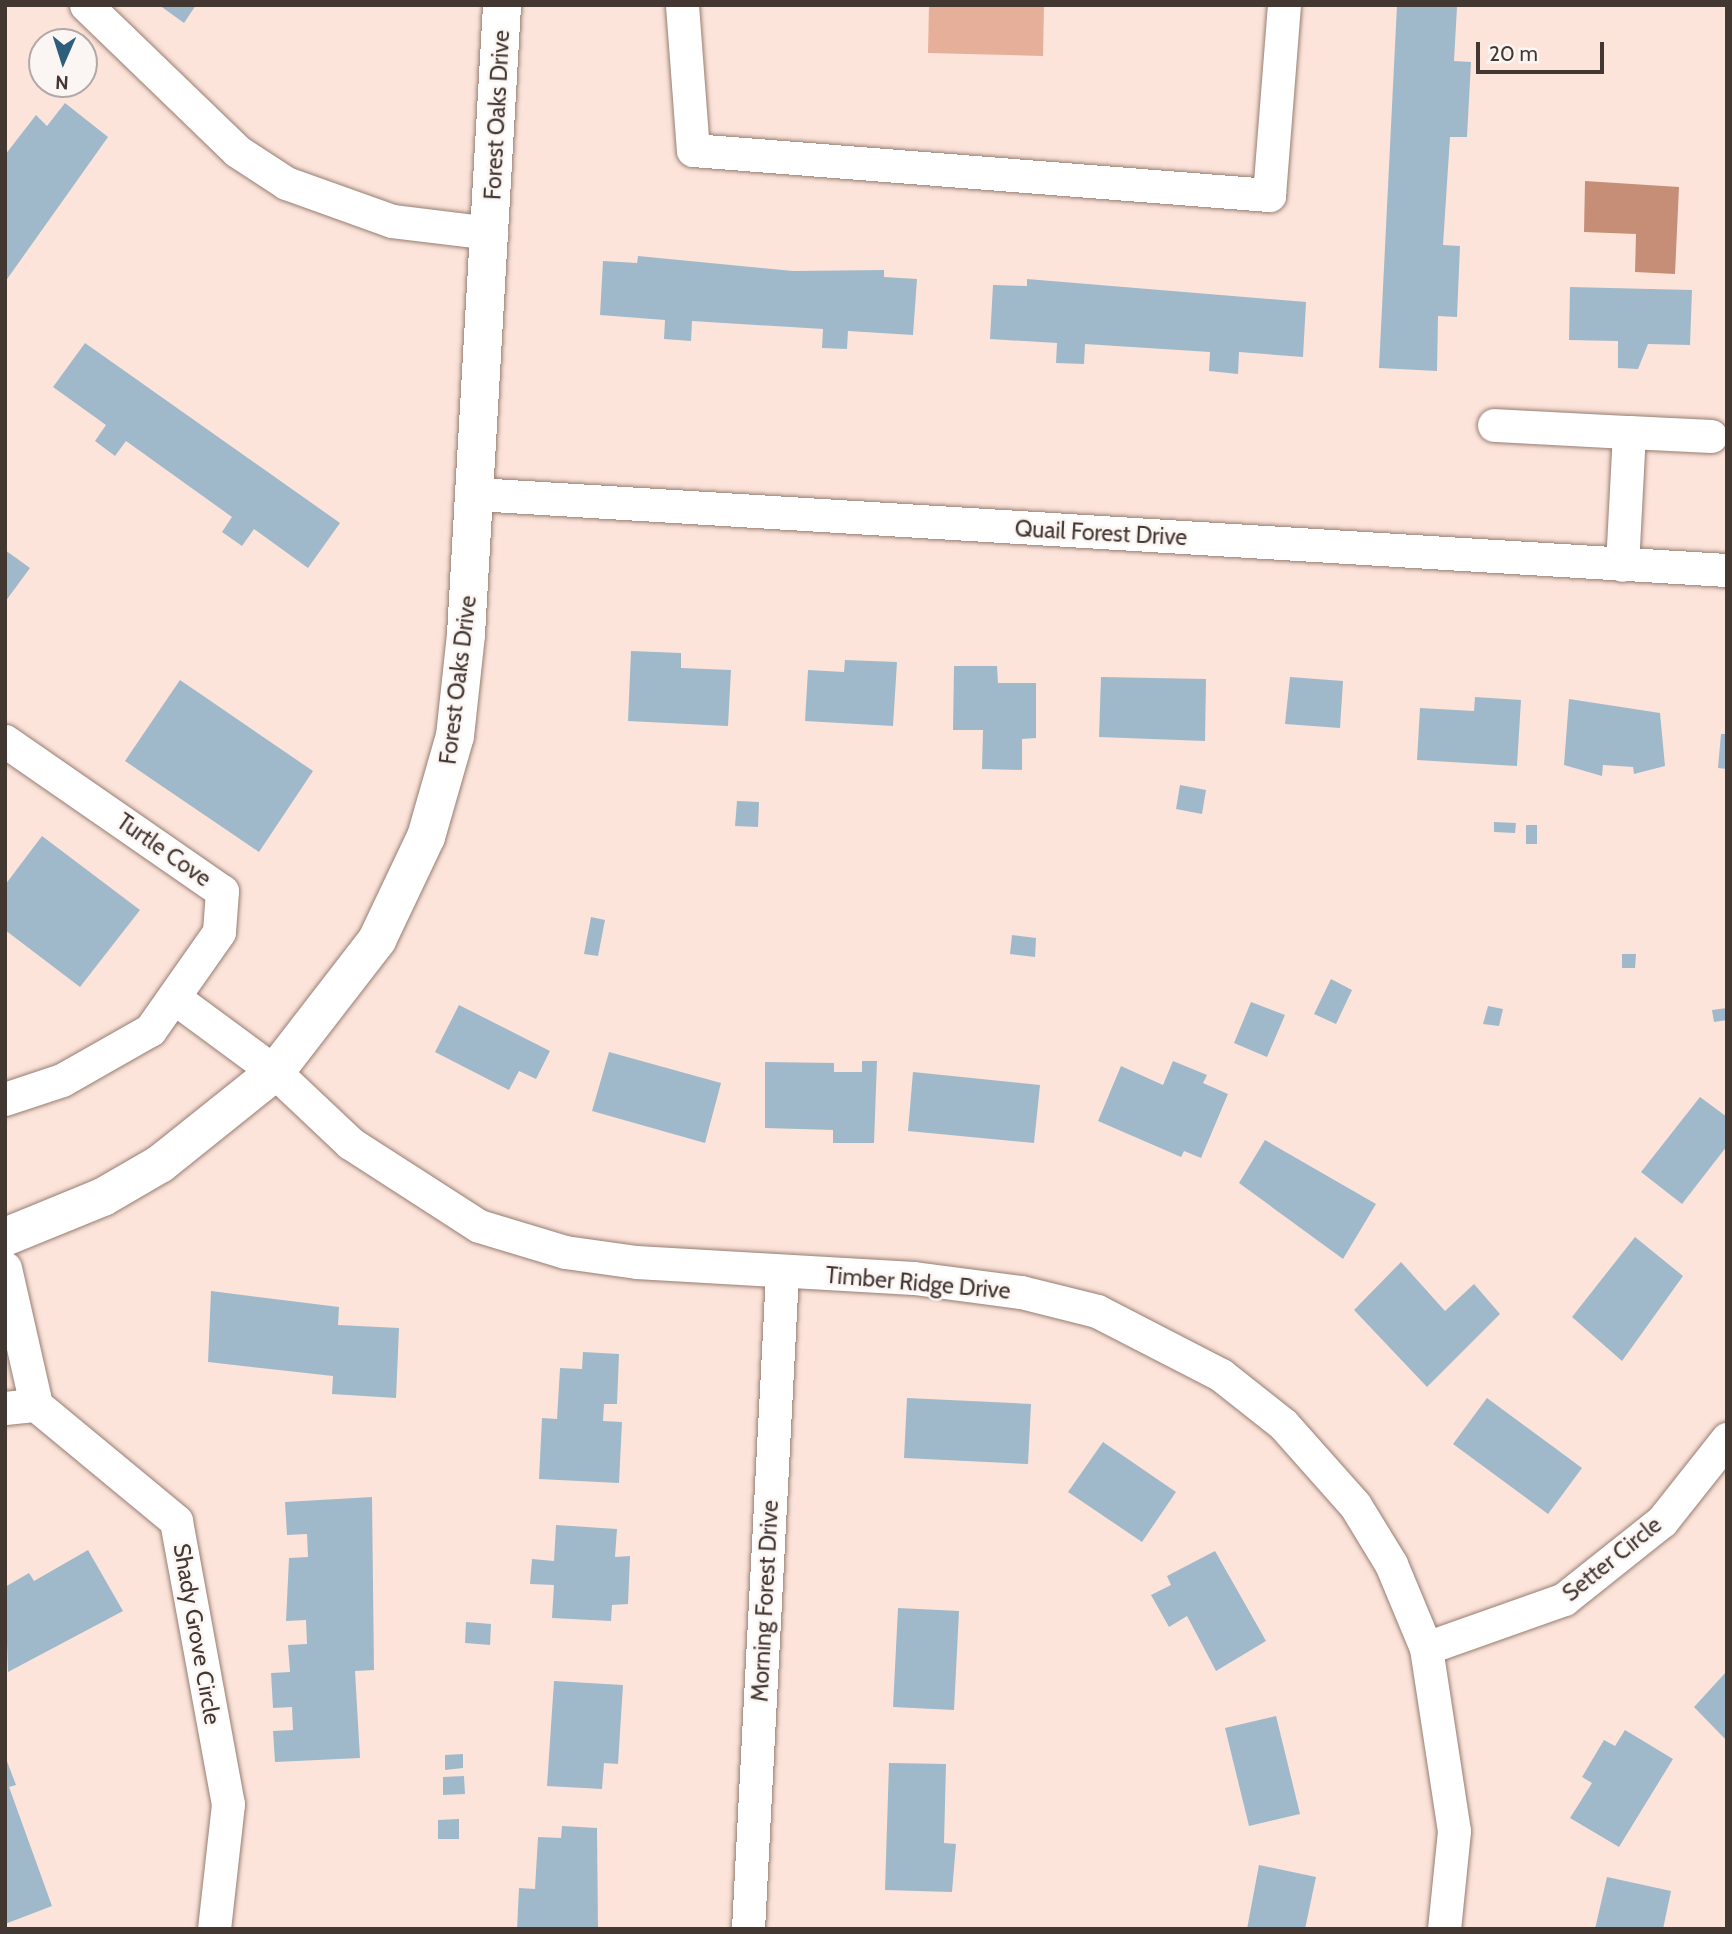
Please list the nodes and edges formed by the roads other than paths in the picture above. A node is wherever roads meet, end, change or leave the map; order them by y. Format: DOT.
graph roads {
  1 [pos="86,5"];
  2 [pos="502,5"];
  3 [pos="681,5"];
  4 [pos="1284,5"];
  5 [pos="491,233"];
  6 [pos="1494,425"];
  7 [pos="1629,432"];
  8 [pos="1711,436"];
  9 [pos="476,494"];
  10 [pos="1622,565"];
  11 [pos="1727,570"];
  12 [pos="5,741"];
  13 [pos="176,999"];
  14 [pos="275,1072"];
  15 [pos="5,1099"];
  16 [pos="5,1237"];
  17 [pos="5,1268"];
  18 [pos="782,1273"];
  19 [pos="20,1406"];
  20 [pos="1727,1439"];
  21 [pos="1426,1648"];
  22 [pos="214,1929"];
  23 [pos="748,1929"];
  24 [pos="1444,1929"];
  1 -- 5 [label="street"];
  2 -- 5 [label="street, Forest Oaks Drive"];
  3 -- 4 [label="street"];
  5 -- 9 [label="street, Forest Oaks Drive"];
  6 -- 7 [label="street"];
  7 -- 8 [label="street"];
  7 -- 10 [label="street"];
  9 -- 10 [label="street, Quail Forest Drive"];
  9 -- 14 [label="street, Forest Oaks Drive"];
  10 -- 11 [label="street, Quail Forest Drive"];
  12 -- 13 [label="street, Turtle Cove"];
  13 -- 14 [label="street"];
  13 -- 15 [label="street, Turtle Cove"];
  14 -- 16 [label="street, Forest Oaks Drive"];
  14 -- 18 [label="street, Timber Ridge Drive"];
  17 -- 19 [label="street, Shady Grove Circle"];
  18 -- 21 [label="street, Timber Ridge Drive"];
  18 -- 23 [label="street, Morning Forest Drive"];
  19 -- 22 [label="street, Shady Grove Circle"];
  20 -- 21 [label="street, Setter Circle"];
  21 -- 24 [label="street, Timber Ridge Drive"];
}
